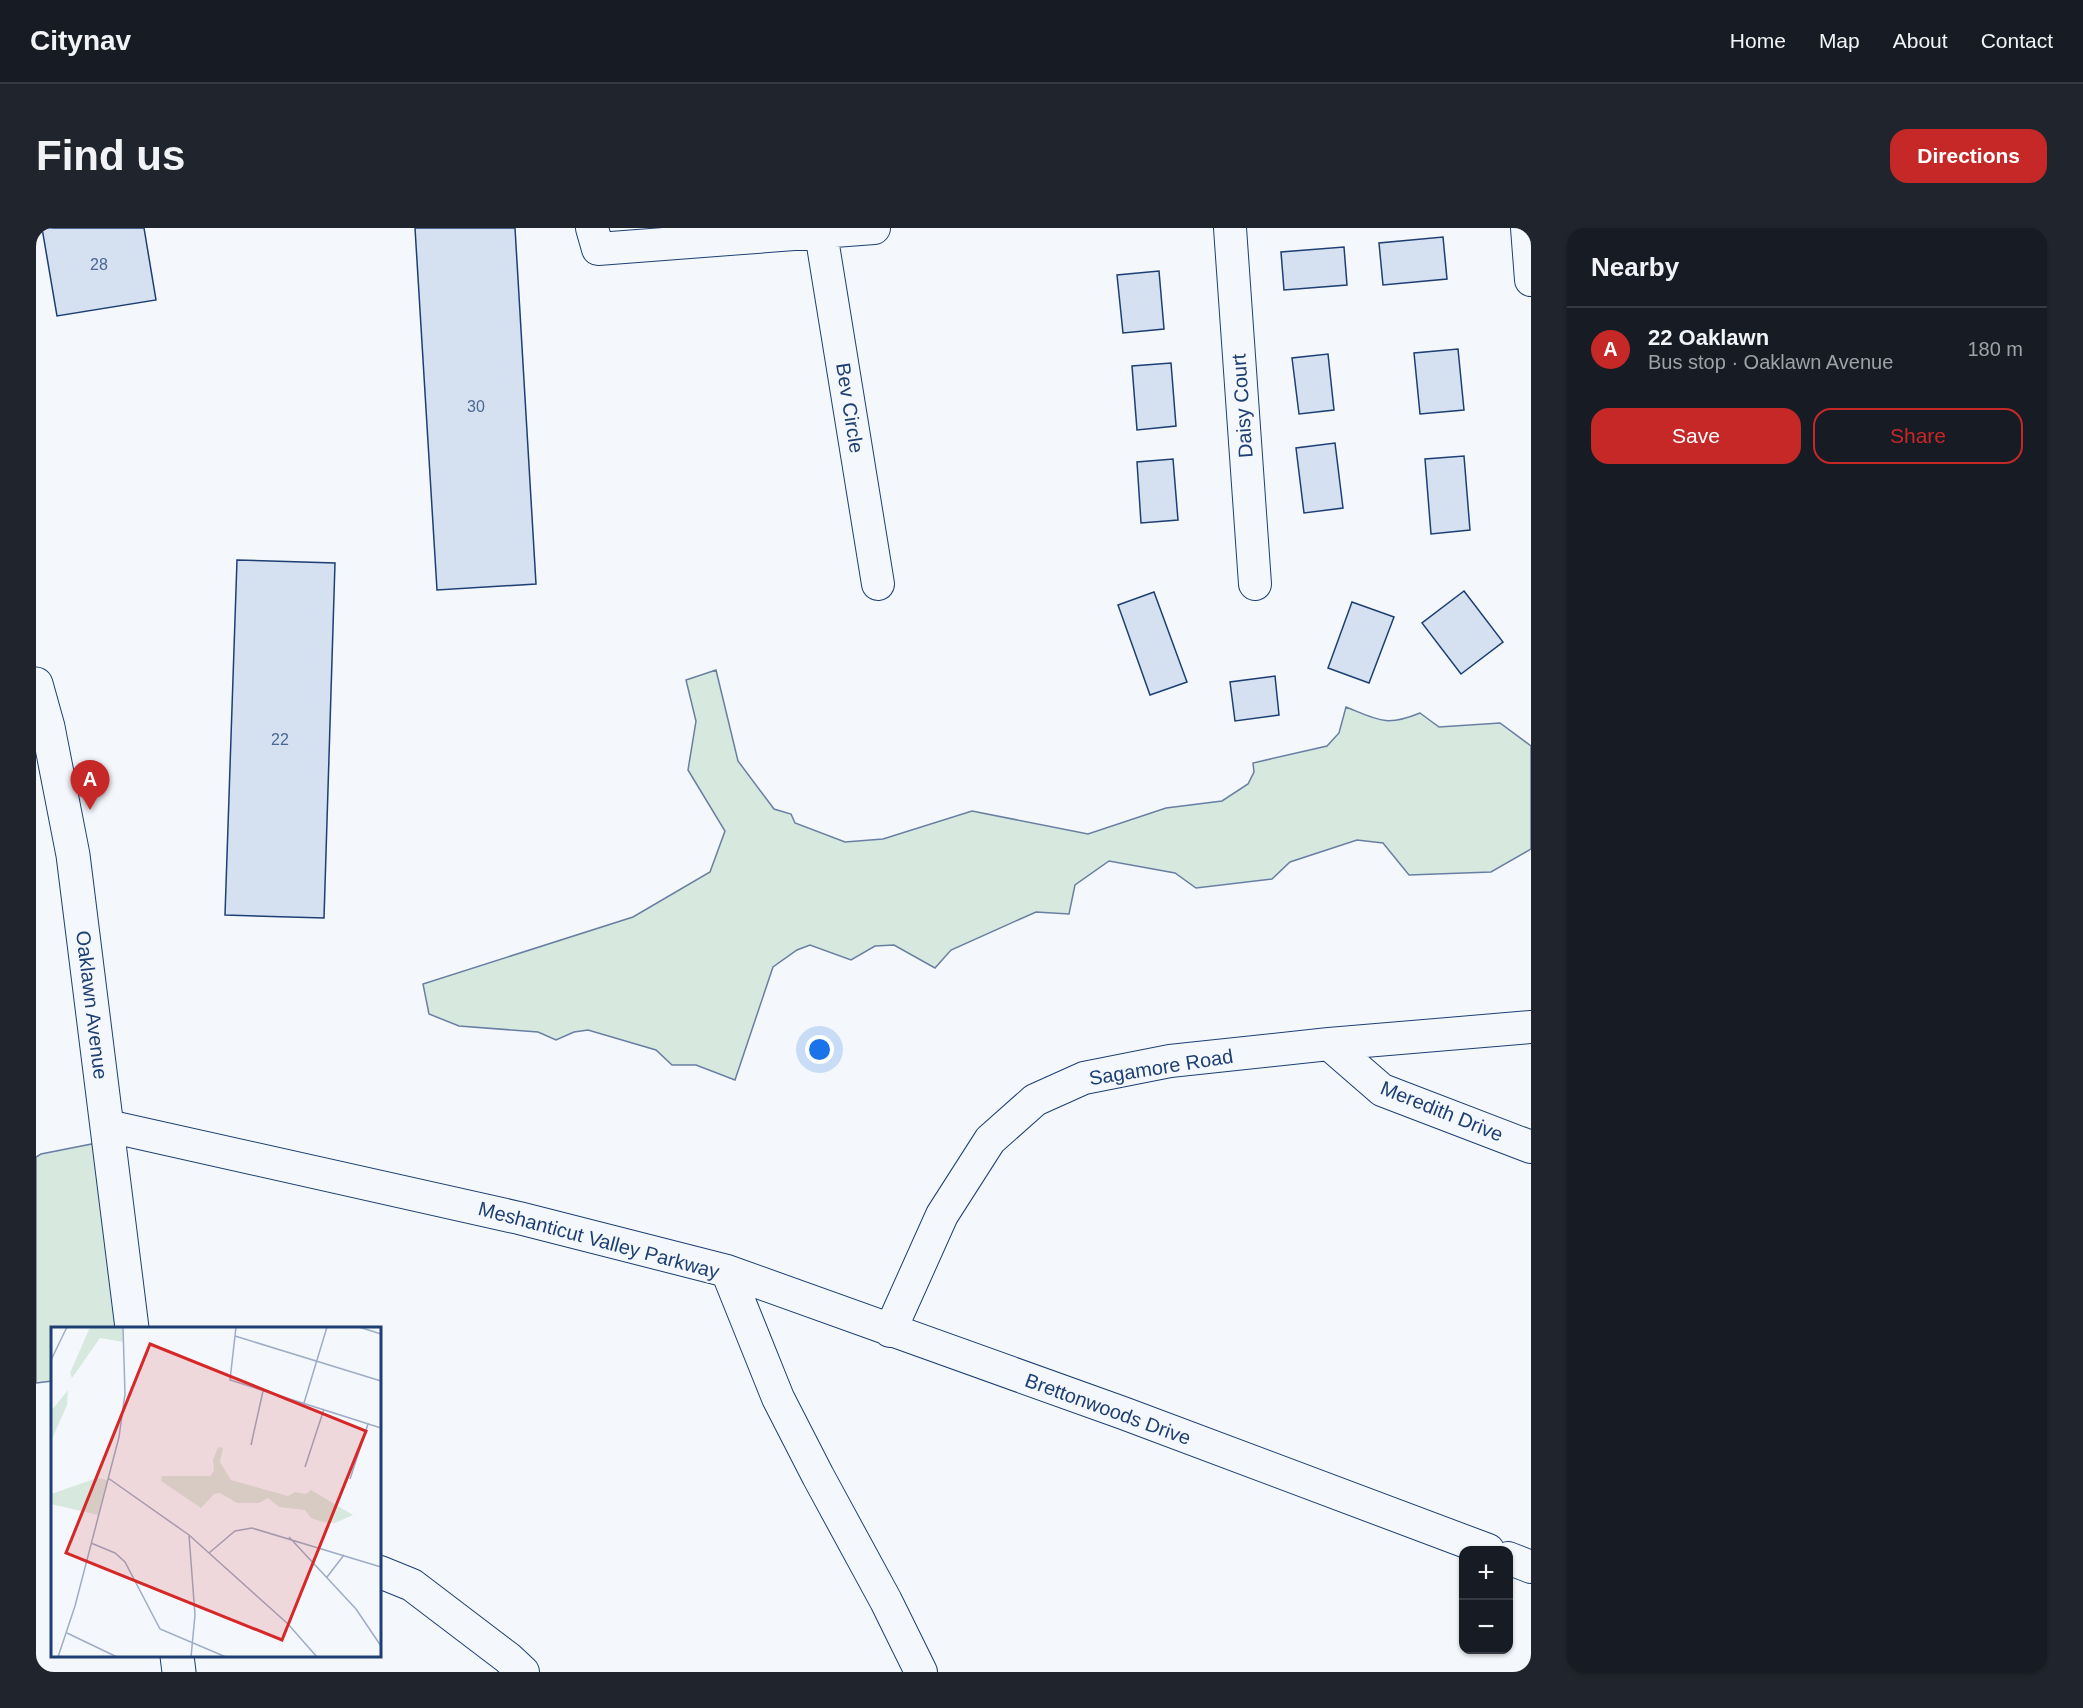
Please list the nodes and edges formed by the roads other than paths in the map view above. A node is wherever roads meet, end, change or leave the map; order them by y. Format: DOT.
graph roads {
  1 [pos="874,228"];
  2 [pos="1230,228"];
  3 [pos="1527,228"];
  4 [pos="821,233"];
  5 [pos="595,239"];
  6 [pos="1531,280"];
  7 [pos="878,584"];
  8 [pos="1255,584"];
  9 [pos="36,684"];
  10 [pos="1531,1027"];
  11 [pos="1329,1044"];
  12 [pos="108,1126"];
  13 [pos="1531,1147"];
  14 [pos="727,1271"];
  15 [pos="132,1327"];
  16 [pos="890,1331"];
  17 [pos="1475,1546"];
  18 [pos="1513,1560"];
  19 [pos="1531,1567"];
  20 [pos="381,1572"];
  21 [pos="177,1657"];
  22 [pos="179,1672"];
  23 [pos="523,1672"];
  24 [pos="921,1672"];
  1 -- 4 [label="street"];
  2 -- 8 [label="street, Daisy Court"];
  3 -- 6 [label="street"];
  4 -- 5 [label="street"];
  4 -- 7 [label="street, Bev Circle"];
  9 -- 12 [label="main road, Oaklawn Avenue"];
  10 -- 11 [label="street, Sagamore Road"];
  11 -- 13 [label="street, Meredith Drive"];
  11 -- 16 [label="street, Sagamore Road"];
  12 -- 14 [label="street, Meshanticut Valley Parkway"];
  12 -- 15 [label="main road, Oaklawn Avenue"];
  14 -- 16 [label="street, Brettonwoods Drive"];
  14 -- 24 [label="street, Meshanticut Valley Parkway"];
  16 -- 17 [label="street, Brettonwoods Drive"];
  18 -- 19 [label="street"];
  20 -- 23 [label="street"];
  21 -- 22 [label="main road"];
}
